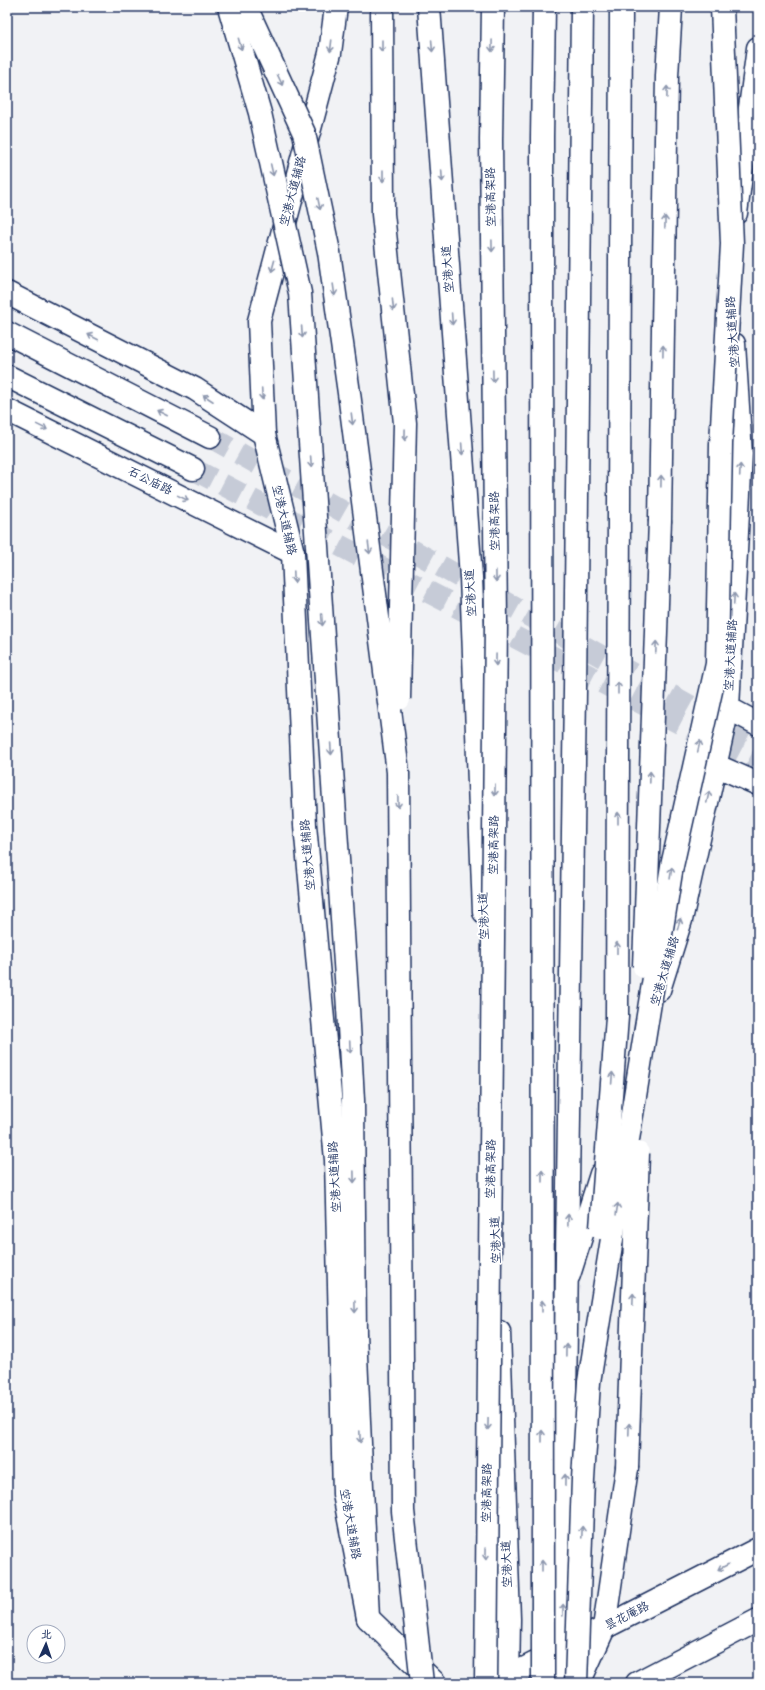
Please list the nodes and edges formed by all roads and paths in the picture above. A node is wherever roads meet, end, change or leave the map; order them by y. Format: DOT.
graph roads {
  1 [pos="229,7"];
  2 [pos="246,7"];
  3 [pos="336,7"];
  4 [pos="382,7"];
  5 [pos="429,7"];
  6 [pos="493,7"];
  7 [pos="544,7"];
  8 [pos="582,7"];
  9 [pos="621,7"];
  10 [pos="671,7"];
  11 [pos="712,7"];
  12 [pos="722,7"];
  13 [pos="758,48"];
  14 [pos="732,244"];
  15 [pos="7,294"];
  16 [pos="7,333"];
  17 [pos="7,376"];
  18 [pos="7,410"];
  19 [pos="264,434"];
  20 [pos="210,437"];
  21 [pos="193,469"];
  22 [pos="293,553"];
  23 [pos="728,708"];
  24 [pos="758,724"];
  25 [pos="715,765"];
  26 [pos="398,772"];
  27 [pos="758,784"];
  28 [pos="567,1282"];
  29 [pos="589,1382"];
  30 [pos="758,1549"];
  31 [pos="368,1618"];
  32 [pos="758,1620"];
  33 [pos="604,1628"];
  34 [pos="562,1649"];
  35 [pos="504,1681"];
  36 [pos="422,1683"];
  37 [pos="435,1683"];
  38 [pos="486,1683"];
  39 [pos="543,1683"];
  40 [pos="561,1683"];
  41 [pos="577,1683"];
  42 [pos="637,1683"];
  1 -- 31 [label="main road, one-way, bridge"];
  2 -- 26 [label="main road, one-way, bridge"];
  3 -- 19 [label="main road, 空港大道辅路, one-way"];
  4 -- 26 [label="main road, one-way, bridge"];
  5 -- 35 [label="main road, 空港大道, one-way"];
  6 -- 38 [label="main road, 空港高架路, one-way, bridge"];
  39 -- 7 [label="main road, one-way, bridge"];
  28 -- 8 [label="main road, one-way"];
  29 -- 9 [label="main road, one-way, bridge"];
  33 -- 10 [label="main road, one-way, bridge"];
  23 -- 11 [label="main road, 空港大道辅路, one-way"];
  12 -- 14 [label="main road, bridge"];
  13 -- 14 [label="main road, bridge"];
  29 -- 14 [label="main road, one-way, bridge"];
  19 -- 15 [label="main road, one-way"];
  20 -- 16 [label="main road, one-way"];
  17 -- 21 [label="main road"];
  18 -- 22 [label="main road, 石公庙路, one-way"];
  19 -- 22 [label="main road, 空港大道辅路"];
  22 -- 31 [label="main road, 空港大道辅路, one-way"];
  23 -- 24 [label="main road"];
  23 -- 25 [label="main road, 空港大道辅路"];
  25 -- 27 [label="main road"];
  28 -- 25 [label="main road, 空港大道辅路, one-way"];
  26 -- 36 [label="main road, one-way, bridge"];
  34 -- 28 [label="main road, one-way"];
  41 -- 29 [label="main road, one-way, bridge"];
  30 -- 33 [label="main road, 昙花庵路, one-way"];
  31 -- 37 [label="main road"];
  32 -- 42 [label="main road"];
  33 -- 34 [label="main road, 昙花庵路"];
  33 -- 41 [label="main road"];
  34 -- 35 [label="main road, 昙花庵路"];
  34 -- 40 [label="main road"];
}
